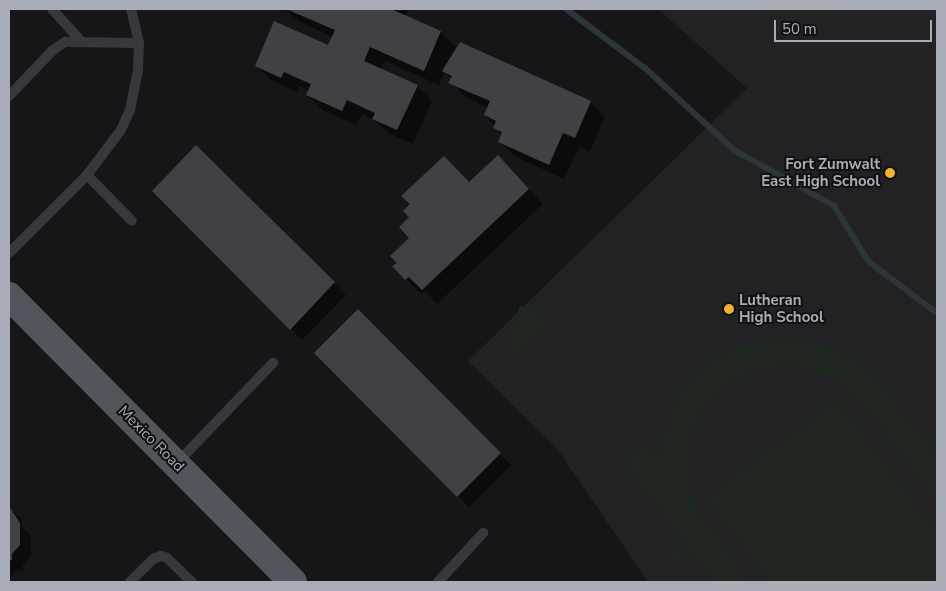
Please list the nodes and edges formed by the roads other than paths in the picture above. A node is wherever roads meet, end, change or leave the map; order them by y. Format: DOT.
graph roads {
  1 [pos="52,9"];
  2 [pos="131,9"];
  3 [pos="80,40"];
  4 [pos="139,43"];
  5 [pos="9,96"];
  6 [pos="87,175"];
  7 [pos="132,221"];
  8 [pos="9,253"];
  9 [pos="9,296"];
  10 [pos="273,363"];
  11 [pos="177,464"];
  12 [pos="483,533"];
  13 [pos="130,582"];
  14 [pos="192,582"];
  15 [pos="293,582"];
  16 [pos="438,582"];
  1 -- 3 [label="lane"];
  2 -- 4 [label="lane"];
  3 -- 4 [label="lane"];
  3 -- 5 [label="lane"];
  4 -- 6 [label="lane"];
  6 -- 7 [label="lane"];
  6 -- 8 [label="lane"];
  9 -- 11 [label="main road, Mexico Road"];
  10 -- 11 [label="lane"];
  11 -- 15 [label="main road, Mexico Road"];
  12 -- 16 [label="lane"];
  13 -- 14 [label="lane"];
}
